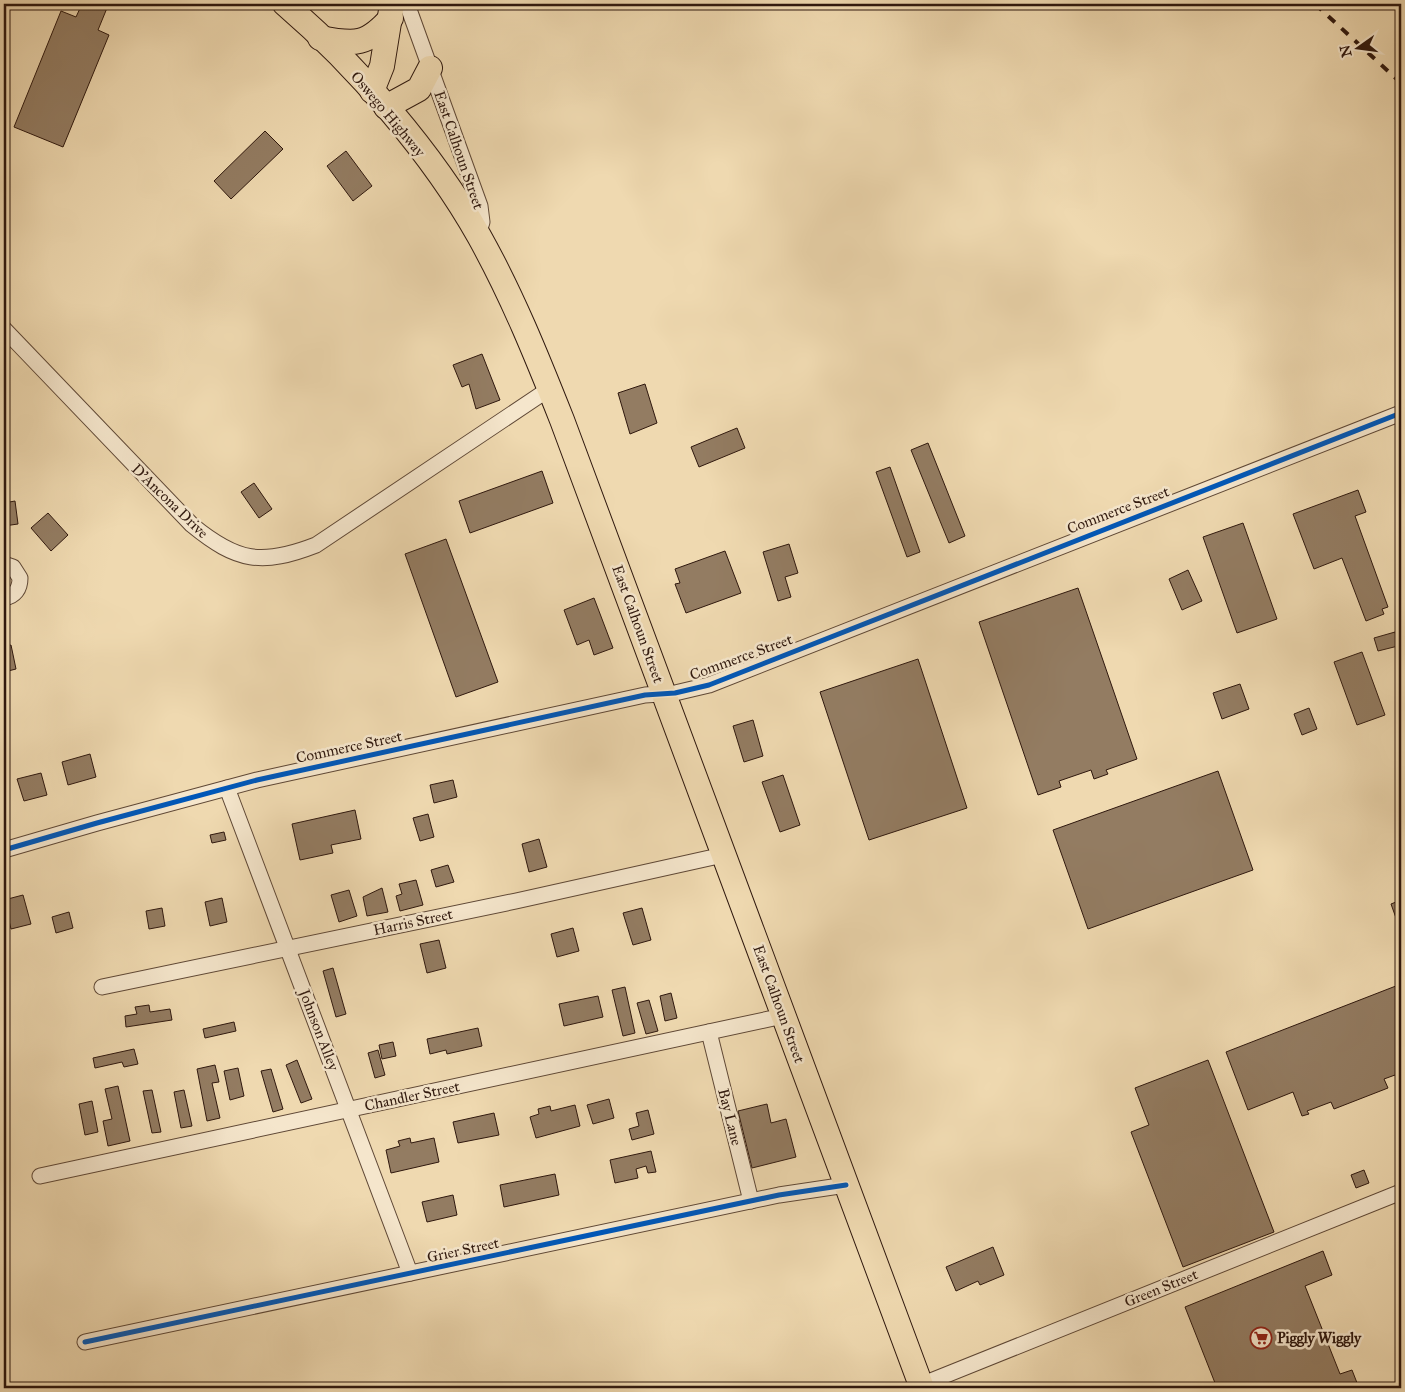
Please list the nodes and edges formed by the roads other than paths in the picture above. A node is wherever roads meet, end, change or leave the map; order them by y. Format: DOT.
graph roads {
  1 [pos="284,4"];
  2 [pos="397,8"];
  3 [pos="320,38"];
  4 [pos="430,68"];
  5 [pos="379,99"];
  6 [pos="478,235"];
  7 [pos="4,329"];
  8 [pos="549,389"];
  9 [pos="1401,413"];
  10 [pos="4,564"];
  11 [pos="4,598"];
  12 [pos="664,694"];
  13 [pos="227,788"];
  14 [pos="4,850"];
  15 [pos="723,855"];
  16 [pos="288,948"];
  17 [pos="102,987"];
  18 [pos="783,1016"];
  19 [pos="709,1032"];
  20 [pos="349,1110"];
  21 [pos="40,1176"];
  22 [pos="846,1185"];
  23 [pos="1401,1192"];
  24 [pos="751,1201"];
  25 [pos="410,1273"];
  26 [pos="85,1342"];
  27 [pos="922,1387"];
  1 -- 3 [label="main road, Oswego Highway"];
  2 -- 3 [label="main road"];
  2 -- 4 [label="street, East Calhoun Street"];
  2 -- 5 [label="main road"];
  3 -- 5 [label="main road, Oswego Highway"];
  4 -- 5 [label="main road"];
  4 -- 6 [label="street, East Calhoun Street"];
  5 -- 6 [label="main road, Oswego Highway"];
  6 -- 8 [label="main road, East Calhoun Street"];
  7 -- 8 [label="street, D'Ancona Drive"];
  8 -- 12 [label="main road, East Calhoun Street"];
  9 -- 12 [label="street, Commerce Street"];
  10 -- 11 [label="street"];
  12 -- 13 [label="street, Commerce Street"];
  12 -- 15 [label="main road, East Calhoun Street"];
  13 -- 14 [label="street, Commerce Street"];
  13 -- 16 [label="street, Johnson Alley"];
  15 -- 16 [label="street, Harris Street"];
  15 -- 18 [label="main road, East Calhoun Street"];
  16 -- 17 [label="street, Harris Street"];
  16 -- 20 [label="street, Johnson Alley"];
  18 -- 19 [label="street, Chandler Street"];
  18 -- 22 [label="main road, East Calhoun Street"];
  19 -- 20 [label="street, Chandler Street"];
  19 -- 24 [label="street, Bay Lane"];
  20 -- 21 [label="street, Chandler Street"];
  20 -- 25 [label="street, Johnson Alley"];
  22 -- 24 [label="street, Grier Street"];
  22 -- 27 [label="main road, East Calhoun Street"];
  23 -- 27 [label="street, Green Street"];
  24 -- 25 [label="street, Grier Street"];
  25 -- 26 [label="street, Grier Street"];
}
